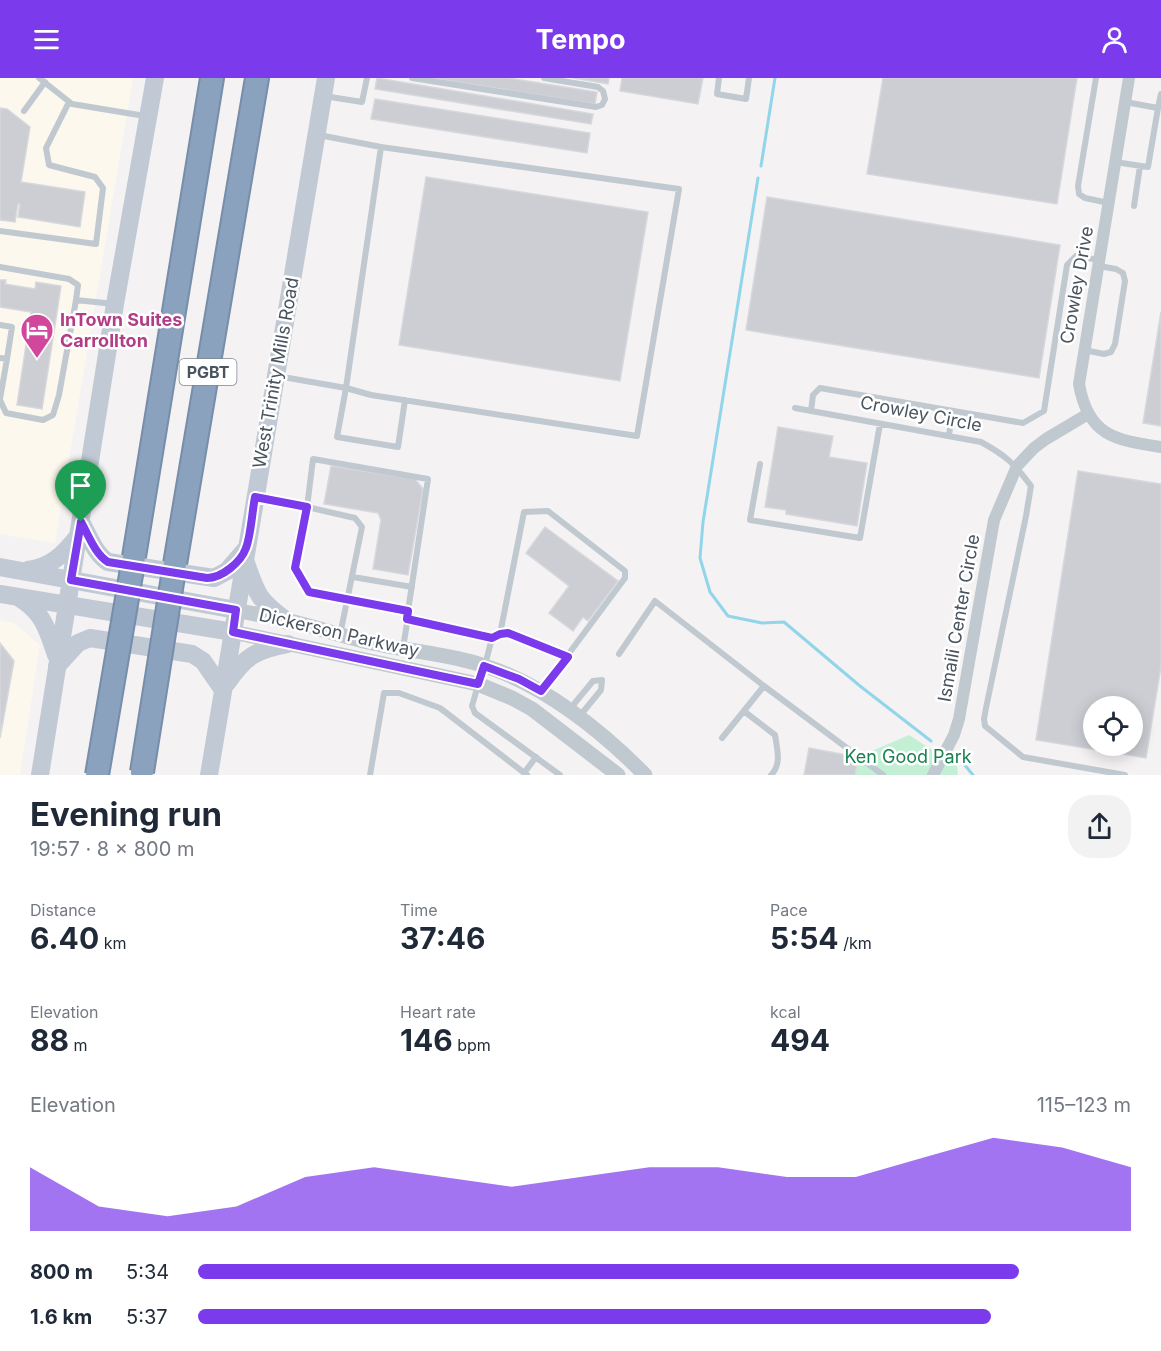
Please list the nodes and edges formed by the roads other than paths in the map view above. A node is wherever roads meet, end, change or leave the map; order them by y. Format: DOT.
graph roads {
  1 [pos="154,78"];
  2 [pos="212,78"];
  3 [pos="257,78"];
  4 [pos="367,78"];
  5 [pos="412,78"];
  6 [pos="544,78"];
  7 [pos="719,78"];
  8 [pos="749,78"];
  9 [pos="1096,78"];
  10 [pos="1129,78"];
  11 [pos="42,80"];
  12 [pos="325,87"];
  13 [pos="1161,94"];
  14 [pos="69,102"];
  15 [pos="1125,102"];
  16 [pos="1158,108"];
  17 [pos="24,111"];
  18 [pos="148,117"];
  19 [pos="317,135"];
  20 [pos="381,147"];
  21 [pos="1116,162"];
  22 [pos="1140,166"];
  23 [pos="1109,203"];
  24 [pos="1134,206"];
  25 [pos="0,231"];
  26 [pos="1099,263"];
  27 [pos="0,267"];
  28 [pos="76,300"];
  29 [pos="115,304"];
  30 [pos="0,325"];
  31 [pos="1083,350"];
  32 [pos="3,358"];
  33 [pos="276,376"];
  34 [pos="346,388"];
  35 [pos="0,399"];
  36 [pos="405,400"];
  37 [pos="795,408"];
  38 [pos="811,411"];
  39 [pos="952,411"];
  40 [pos="1088,414"];
  41 [pos="880,424"];
  42 [pos="949,436"];
  43 [pos="1161,447"];
  44 [pos="760,465"];
  45 [pos="1017,466"];
  46 [pos="255,497"];
  47 [pos="307,507"];
  48 [pos="80,528"];
  49 [pos="245,554"];
  50 [pos="0,567"];
  51 [pos="22,571"];
  52 [pos="352,577"];
  53 [pos="71,580"];
  54 [pos="412,587"];
  55 [pos="8,595"];
  56 [pos="349,599"];
  57 [pos="67,604"];
  58 [pos="236,610"];
  59 [pos="408,611"];
  60 [pos="407,619"];
  61 [pos="287,621"];
  62 [pos="233,632"];
  63 [pos="500,634"];
  64 [pos="340,635"];
  65 [pos="492,638"];
  66 [pos="288,644"];
  67 [pos="403,649"];
  68 [pos="619,654"];
  69 [pos="568,657"];
  70 [pos="56,664"];
  71 [pos="484,666"];
  72 [pos="478,684"];
  73 [pos="764,686"];
  74 [pos="223,690"];
  75 [pos="541,691"];
  76 [pos="532,709"];
  77 [pos="744,712"];
  78 [pos="573,714"];
  79 [pos="564,733"];
  80 [pos="722,738"];
  81 [pos="536,757"];
  82 [pos="143,774"];
  83 [pos="526,774"];
  84 [pos="773,774"];
  85 [pos="40,775"];
  86 [pos="97,775"];
  87 [pos="209,775"];
  88 [pos="370,775"];
  89 [pos="560,775"];
  90 [pos="618,775"];
  91 [pos="645,775"];
  92 [pos="883,775"];
  93 [pos="933,775"];
  94 [pos="1125,775"];
  1 -- 18 [label="main road"];
  2 -- 86 [label="highway, PGBT, bridge"];
  3 -- 82 [label="highway, PGBT, bridge"];
  4 -- 12 [label="lane"];
  5 -- 6 [label="lane"];
  7 -- 8 [label="lane"];
  9 -- 23 [label="lane"];
  10 -- 15 [label="street, Crowley Drive"];
  11 -- 14 [label="lane"];
  11 -- 17 [label="lane"];
  12 -- 19 [label="main road, West Trinity Mills Road"];
  13 -- 16 [label="lane"];
  14 -- 18 [label="lane"];
  14 -- 25 [label="lane"];
  15 -- 16 [label="lane"];
  15 -- 21 [label="street, Crowley Drive"];
  16 -- 22 [label="lane"];
  18 -- 29 [label="main road"];
  19 -- 20 [label="lane"];
  19 -- 33 [label="main road, West Trinity Mills Road"];
  20 -- 34 [label="lane"];
  20 -- 36 [label="lane"];
  21 -- 22 [label="lane"];
  21 -- 23 [label="street, Crowley Drive"];
  22 -- 24 [label="lane"];
  23 -- 26 [label="street, Crowley Drive"];
  26 -- 31 [label="street, Crowley Drive"];
  26 -- 31 [label="lane"];
  26 -- 39 [label="lane"];
  27 -- 28 [label="lane"];
  28 -- 29 [label="lane"];
  28 -- 35 [label="lane"];
  29 -- 48 [label="main road"];
  30 -- 32 [label="lane"];
  31 -- 40 [label="street, Crowley Drive"];
  32 -- 35 [label="lane"];
  33 -- 34 [label="lane"];
  33 -- 46 [label="main road, West Trinity Mills Road"];
  34 -- 36 [label="lane"];
  34 -- 36 [label="lane"];
  37 -- 38 [label="lane, Crowley Circle"];
  38 -- 39 [label="lane"];
  38 -- 41 [label="lane, Crowley Circle"];
  39 -- 42 [label="lane"];
  40 -- 43 [label="street, Crowley Drive"];
  40 -- 45 [label="street"];
  41 -- 42 [label="lane, Crowley Circle"];
  41 -- 44 [label="lane"];
  42 -- 45 [label="lane, Crowley Circle"];
  45 -- 93 [label="street, Ismaili Center Circle"];
  45 -- 94 [label="lane"];
  46 -- 47 [label="lane"];
  46 -- 49 [label="main road, West Trinity Mills Road"];
  47 -- 52 [label="lane"];
  47 -- 54 [label="lane"];
  47 -- 56 [label="lane"];
  48 -- 49 [label="main road"];
  48 -- 51 [label="main road"];
  48 -- 53 [label="main road"];
  49 -- 58 [label="main road, West Trinity Mills Road"];
  49 -- 61 [label="main road"];
  50 -- 51 [label="main road, Dickerson Parkway"];
  51 -- 53 [label="main road, Dickerson Parkway"];
  52 -- 54 [label="lane"];
  52 -- 56 [label="lane"];
  53 -- 57 [label="main road"];
  53 -- 58 [label="main road, Dickerson Parkway"];
  54 -- 59 [label="lane"];
  55 -- 57 [label="main road, Dickerson Parkway"];
  55 -- 70 [label="main road"];
  56 -- 59 [label="lane"];
  56 -- 64 [label="lane"];
  57 -- 62 [label="main road, Dickerson Parkway"];
  57 -- 70 [label="main road"];
  58 -- 61 [label="street, Dickerson Parkway"];
  58 -- 62 [label="main road, West Trinity Mills Road"];
  59 -- 60 [label="lane"];
  60 -- 65 [label="lane"];
  60 -- 67 [label="lane"];
  61 -- 64 [label="street, Dickerson Parkway"];
  62 -- 66 [label="street, Dickerson Parkway"];
  62 -- 74 [label="main road, West Trinity Mills Road"];
  63 -- 65 [label="lane"];
  63 -- 69 [label="lane"];
  63 -- 69 [label="lane"];
  64 -- 67 [label="street, Dickerson Parkway"];
  65 -- 71 [label="lane"];
  66 -- 72 [label="street, Dickerson Parkway"];
  66 -- 74 [label="main road"];
  67 -- 71 [label="street, Dickerson Parkway"];
  68 -- 73 [label="lane"];
  69 -- 75 [label="lane"];
  70 -- 74 [label="main road"];
  70 -- 85 [label="main road"];
  71 -- 72 [label="street"];
  71 -- 75 [label="street, Dickerson Parkway"];
  72 -- 76 [label="street, Dickerson Parkway"];
  72 -- 81 [label="lane"];
  73 -- 77 [label="lane"];
  73 -- 92 [label="lane"];
  74 -- 87 [label="main road, West Trinity Mills Road"];
  75 -- 76 [label="street"];
  75 -- 78 [label="street, Dickerson Parkway"];
  76 -- 79 [label="street, Dickerson Parkway"];
  77 -- 80 [label="lane"];
  77 -- 84 [label="lane"];
  78 -- 78 [label="lane"];
  78 -- 79 [label="street"];
  78 -- 91 [label="street, Dickerson Parkway"];
  79 -- 90 [label="street, Dickerson Parkway"];
  81 -- 83 [label="lane"];
  81 -- 89 [label="lane"];
  83 -- 88 [label="lane"];
}
